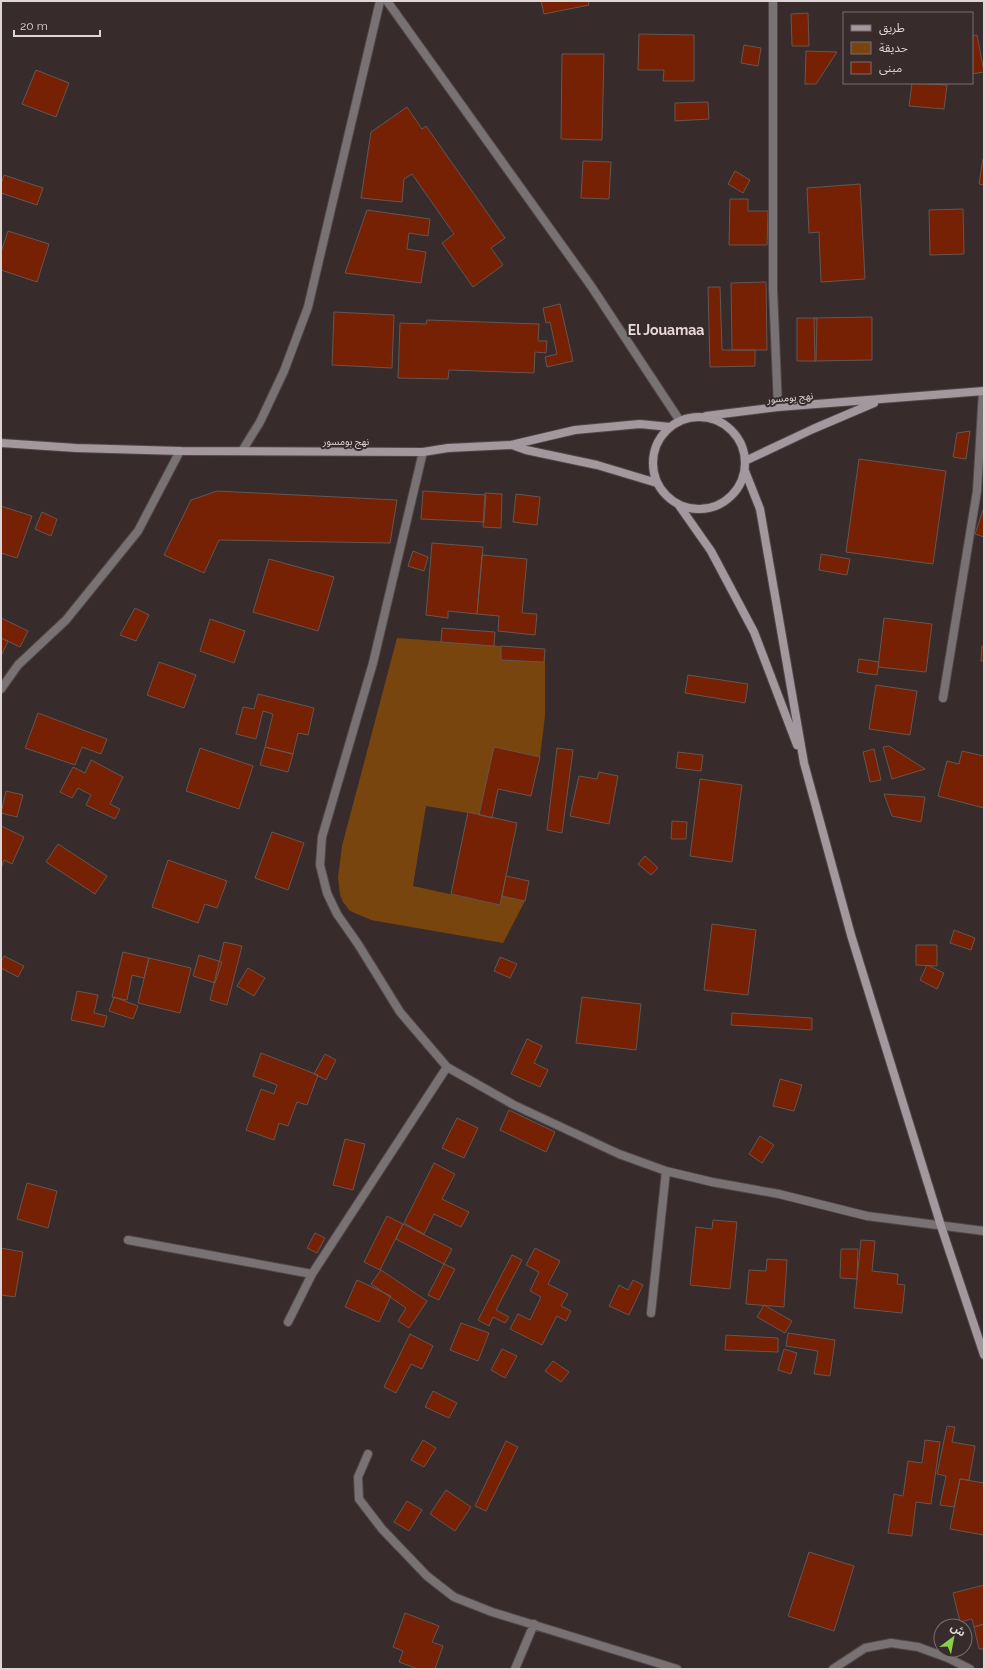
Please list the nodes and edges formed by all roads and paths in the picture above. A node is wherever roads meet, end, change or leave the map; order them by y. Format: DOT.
graph roads {
  1 [pos="380,1"];
  2 [pos="387,1"];
  3 [pos="773,1"];
  4 [pos="983,391"];
  5 [pos="880,400"];
  6 [pos="778,407"];
  7 [pos="701,417"];
  8 [pos="680,421"];
  9 [pos="670,427"];
  10 [pos="1,443"];
  11 [pos="511,445"];
  12 [pos="180,451"];
  13 [pos="242,451"];
  14 [pos="423,452"];
  15 [pos="745,461"];
  16 [pos="745,471"];
  17 [pos="657,483"];
  18 [pos="678,504"];
  19 [pos="1,689"];
  20 [pos="943,698"];
  21 [pos="804,763"];
  22 [pos="447,1067"];
  23 [pos="666,1171"];
  24 [pos="941,1226"];
  25 [pos="984,1231"];
  26 [pos="128,1240"];
  27 [pos="312,1274"];
  28 [pos="651,1313"];
  29 [pos="288,1322"];
  30 [pos="984,1355"];
  31 [pos="368,1454"];
  32 [pos="534,1624"];
  33 [pos="515,1669"];
  34 [pos="677,1669"];
  35 [pos="833,1669"];
  36 [pos="970,1669"];
  1 -- 13 [label="street"];
  2 -- 8 [label="street"];
  3 -- 6 [label="street"];
  4 -- 5 [label="main road, نهج بومسور"];
  4 -- 20 [label="street"];
  5 -- 6 [label="main road, نهج بومسور"];
  5 -- 15 [label="main road, نهج بومسور"];
  6 -- 7 [label="main road, نهج بومسور"];
  7 -- 8 [label="main road"];
  7 -- 15 [label="main road"];
  8 -- 9 [label="main road"];
  9 -- 11 [label="main road, نهج بومسور"];
  9 -- 17 [label="main road"];
  10 -- 12 [label="main road, نهج بومسور"];
  11 -- 14 [label="main road, نهج بومسور"];
  11 -- 17 [label="main road, نهج بومسور"];
  12 -- 13 [label="main road, نهج بومسور"];
  12 -- 19 [label="street"];
  13 -- 14 [label="main road, نهج بومسور"];
  14 -- 22 [label="street"];
  15 -- 16 [label="main road"];
  16 -- 18 [label="main road"];
  16 -- 21 [label="main road"];
  17 -- 18 [label="main road"];
  18 -- 21 [label="main road"];
  21 -- 24 [label="main road"];
  22 -- 23 [label="street"];
  22 -- 27 [label="street"];
  23 -- 24 [label="street"];
  23 -- 28 [label="street"];
  24 -- 25 [label="street"];
  24 -- 30 [label="main road"];
  26 -- 27 [label="street"];
  27 -- 29 [label="street"];
  31 -- 32 [label="street"];
  32 -- 33 [label="street"];
  32 -- 34 [label="street"];
  35 -- 36 [label="street"];
}
